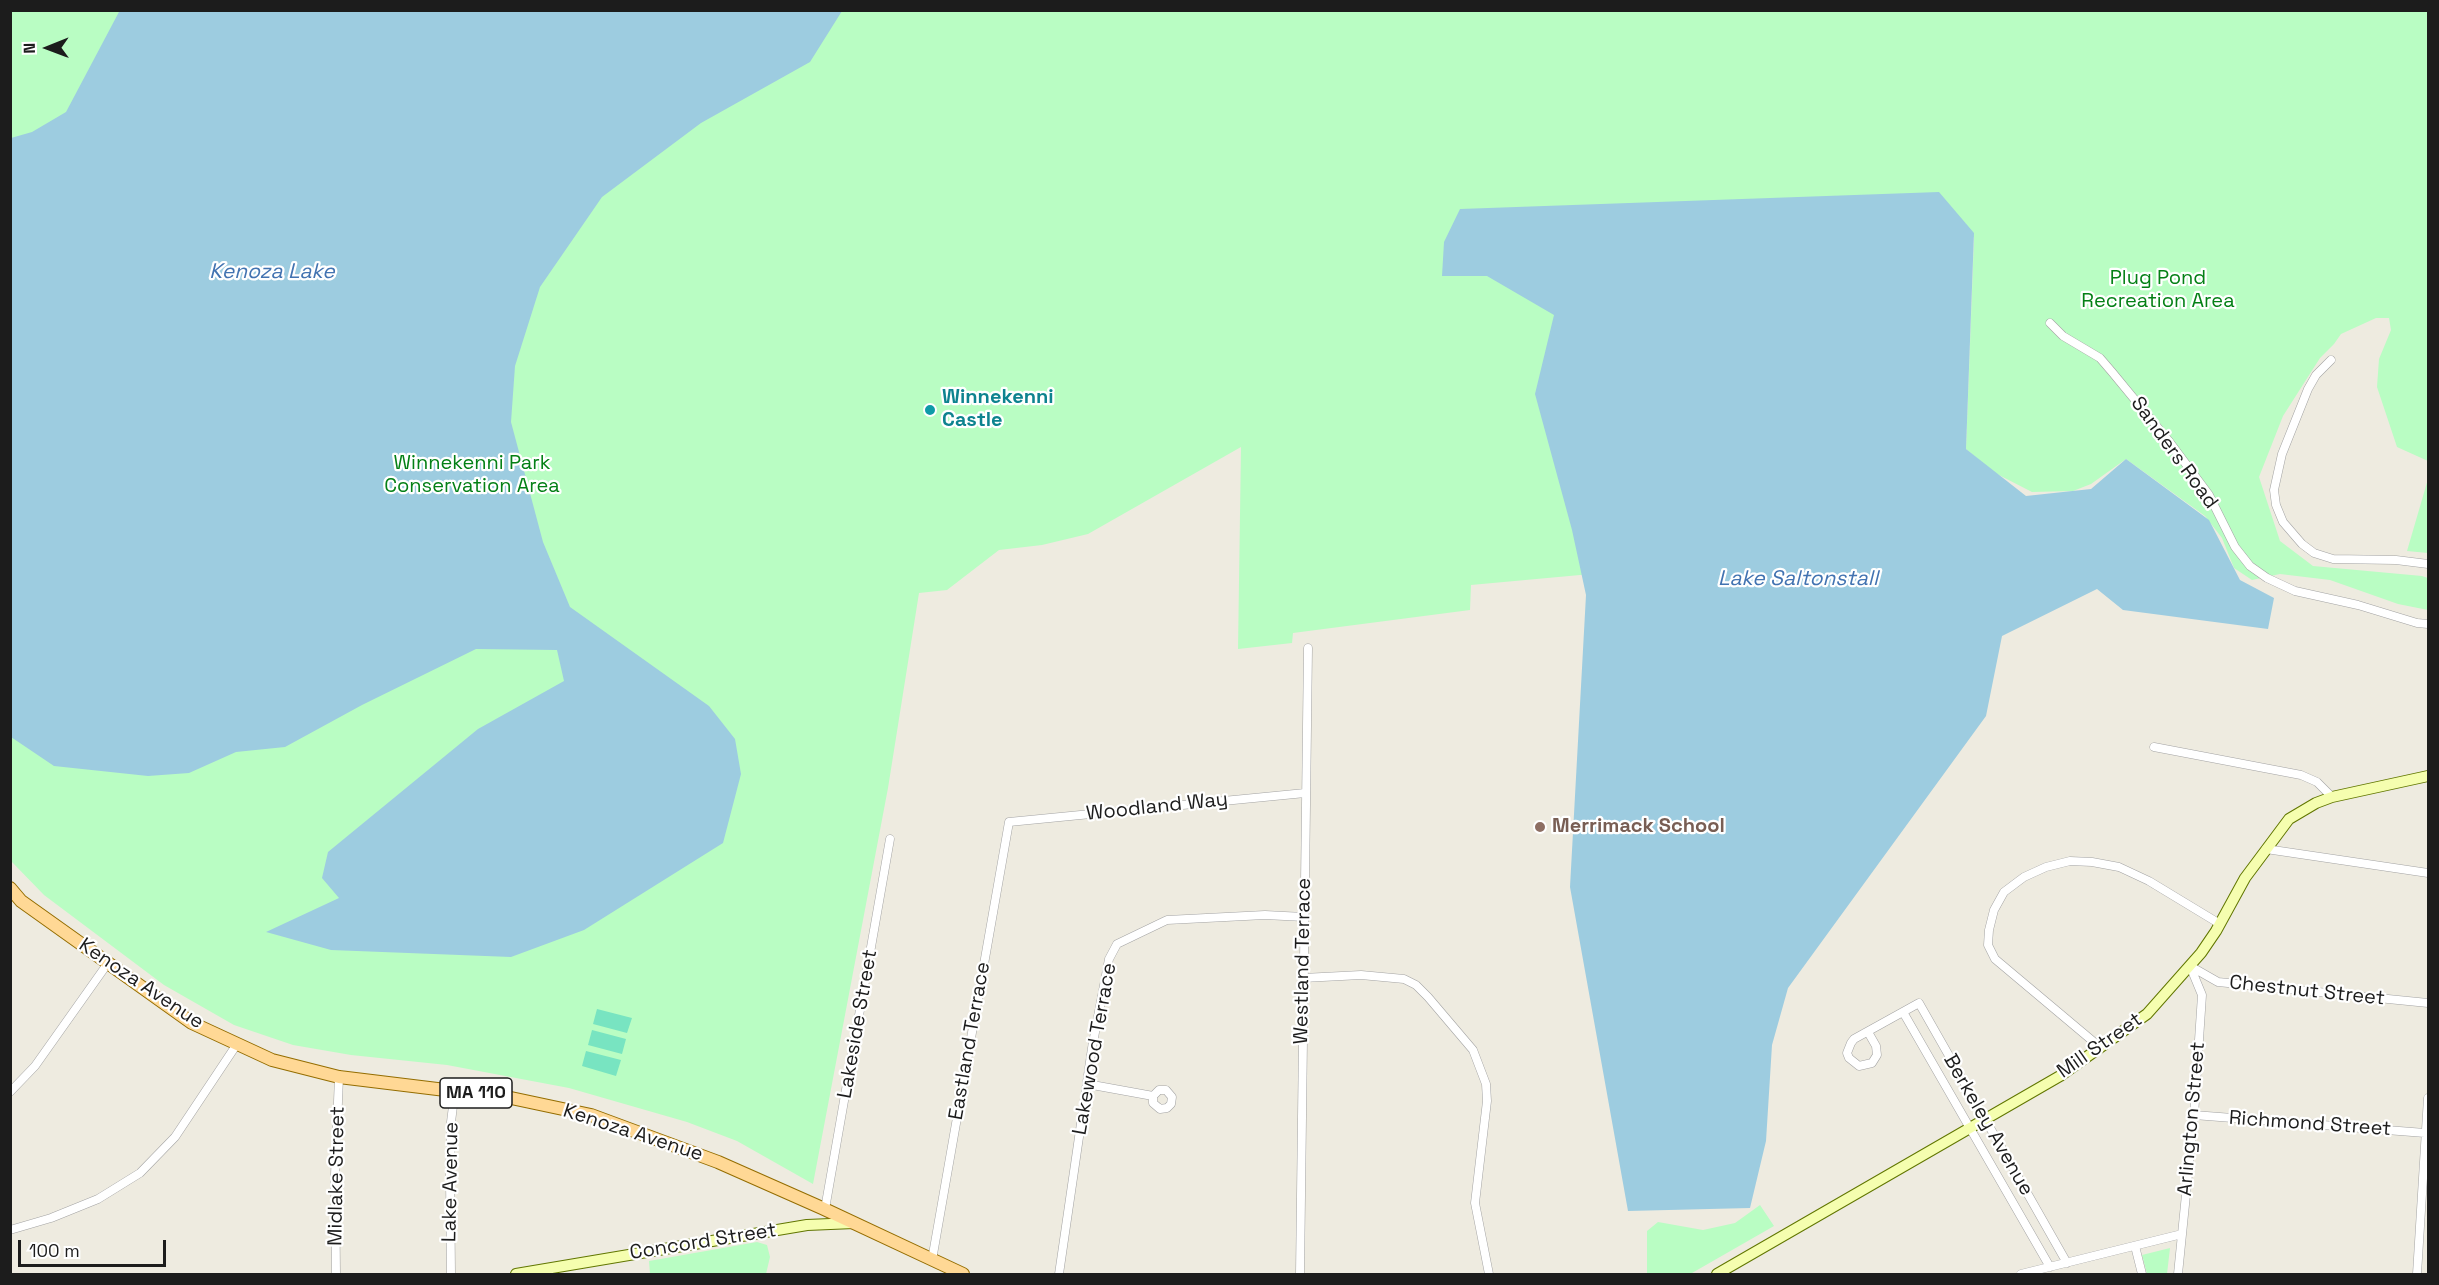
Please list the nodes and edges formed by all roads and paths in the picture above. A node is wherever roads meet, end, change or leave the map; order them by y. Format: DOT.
graph roads {
  1 [pos="2050,323"];
  2 [pos="2331,360"];
  3 [pos="2428,564"];
  4 [pos="2428,624"];
  5 [pos="1308,648"];
  6 [pos="2154,747"];
  7 [pos="2428,776"];
  8 [pos="1305,793"];
  9 [pos="2332,797"];
  10 [pos="1009,822"];
  11 [pos="890,839"];
  12 [pos="2266,849"];
  13 [pos="2428,873"];
  14 [pos="10,888"];
  15 [pos="1304,916"];
  16 [pos="2220,924"];
  17 [pos="108,963"];
  18 [pos="2190,966"];
  19 [pos="1304,978"];
  20 [pos="2428,1004"];
  21 [pos="1903,1012"];
  22 [pos="1868,1032"];
  23 [pos="237,1044"];
  24 [pos="2101,1048"];
  25 [pos="339,1077"];
  26 [pos="1087,1084"];
  27 [pos="455,1090"];
  28 [pos="10,1092"];
  29 [pos="1153,1096"];
  30 [pos="2428,1098"];
  31 [pos="2194,1115"];
  32 [pos="1986,1119"];
  33 [pos="1970,1128"];
  34 [pos="2425,1133"];
  35 [pos="825,1209"];
  36 [pos="854,1223"];
  37 [pos="10,1230"];
  38 [pos="2182,1234"];
  39 [pos="2135,1246"];
  40 [pos="932,1260"];
  41 [pos="2067,1263"];
  42 [pos="2050,1267"];
  43 [pos="336,1275"];
  44 [pos="451,1275"];
  45 [pos="516,1275"];
  46 [pos="963,1275"];
  47 [pos="1059,1275"];
  48 [pos="1300,1275"];
  49 [pos="1489,1275"];
  50 [pos="1717,1275"];
  51 [pos="2021,1275"];
  52 [pos="2142,1275"];
  53 [pos="2178,1275"];
  54 [pos="2417,1275"];
  1 -- 4 [label="street, Sanders Road"];
  2 -- 3 [label="street"];
  5 -- 8 [label="street, Westland Terrace"];
  6 -- 9 [label="street"];
  7 -- 9 [label="main road, Mill Street"];
  8 -- 10 [label="street, Woodland Way"];
  8 -- 15 [label="street, Westland Terrace"];
  9 -- 12 [label="main road, Mill Street"];
  10 -- 40 [label="street, Eastland Terrace"];
  11 -- 35 [label="street, Lakeside Street"];
  12 -- 13 [label="street"];
  12 -- 16 [label="main road, Mill Street"];
  14 -- 17 [label="main road, Kenoza Avenue / MA 110"];
  15 -- 19 [label="street, Westland Terrace"];
  15 -- 26 [label="street, Lakewood Terrace"];
  16 -- 18 [label="main road, Mill Street"];
  16 -- 24 [label="street"];
  17 -- 23 [label="main road, Kenoza Avenue / MA 110"];
  17 -- 28 [label="street"];
  18 -- 20 [label="street, Chestnut Street"];
  18 -- 24 [label="main road, Mill Street"];
  18 -- 31 [label="street, Arlington Street"];
  19 -- 48 [label="street, Westland Terrace"];
  19 -- 49 [label="street"];
  21 -- 22 [label="street, Berkeley Avenue"];
  21 -- 32 [label="street, Berkeley Avenue"];
  21 -- 33 [label="street, Berkeley Avenue"];
  22 -- 22 [label="street, Berkeley Avenue"];
  23 -- 25 [label="main road, Kenoza Avenue / MA 110"];
  23 -- 37 [label="street"];
  24 -- 32 [label="main road, Mill Street"];
  25 -- 27 [label="main road, Kenoza Avenue / MA 110"];
  25 -- 43 [label="street, Midlake Street"];
  26 -- 29 [label="street"];
  26 -- 47 [label="street, Lakewood Terrace"];
  27 -- 35 [label="main road, Kenoza Avenue / MA 110"];
  27 -- 44 [label="street, Lake Avenue"];
  30 -- 34 [label="street"];
  31 -- 34 [label="street, Richmond Street"];
  31 -- 38 [label="street, Arlington Street"];
  32 -- 33 [label="main road, Mill Street"];
  32 -- 41 [label="street, Berkeley Avenue"];
  33 -- 42 [label="street, Berkeley Avenue"];
  33 -- 50 [label="main road, Mill Street"];
  34 -- 54 [label="street"];
  35 -- 36 [label="main road, Kenoza Avenue / MA 110"];
  36 -- 40 [label="main road, Kenoza Avenue / MA 110"];
  36 -- 45 [label="main road, Concord Street"];
  38 -- 39 [label="street"];
  38 -- 53 [label="street, Arlington Street"];
  39 -- 41 [label="street"];
  39 -- 52 [label="street"];
  40 -- 46 [label="main road, Kenoza Avenue / MA 110"];
  41 -- 42 [label="street"];
  42 -- 51 [label="street"];
}
